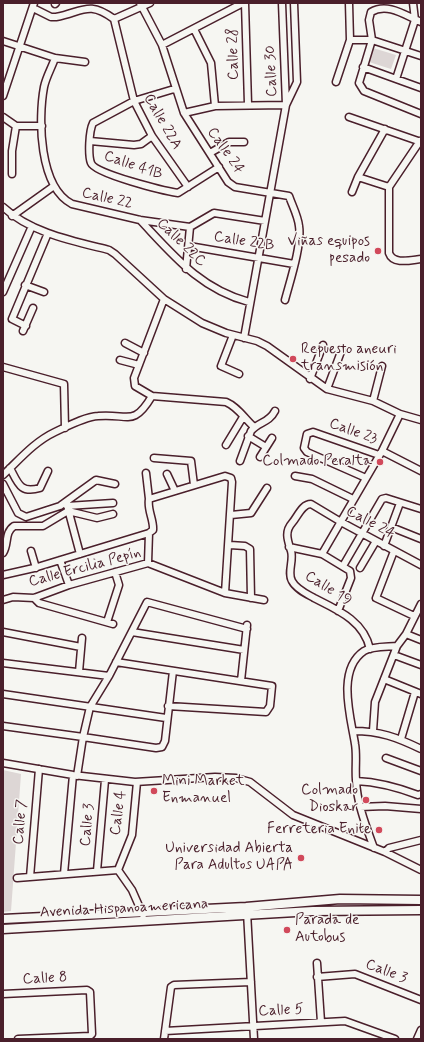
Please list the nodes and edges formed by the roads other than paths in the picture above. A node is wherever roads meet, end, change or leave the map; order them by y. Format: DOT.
graph roads {
  1 [pos="150,3"];
  2 [pos="244,3"];
  3 [pos="282,3"];
  4 [pos="294,3"];
  5 [pos="348,3"];
  6 [pos="413,3"];
  7 [pos="34,5"];
  8 [pos="141,5"];
  9 [pos="114,19"];
  10 [pos="418,21"];
  11 [pos="194,29"];
  12 [pos="350,40"];
  13 [pos="372,40"];
  14 [pos="3,41"];
  15 [pos="162,45"];
  16 [pos="20,46"];
  17 [pos="406,50"];
  18 [pos="421,56"];
  19 [pos="55,58"];
  20 [pos="85,62"];
  21 [pos="362,67"];
  22 [pos="396,79"];
  23 [pos="336,82"];
  24 [pos="174,88"];
  25 [pos="421,88"];
  26 [pos="3,96"];
  27 [pos="134,101"];
  28 [pos="248,104"];
  29 [pos="286,105"];
  30 [pos="215,106"];
  31 [pos="184,113"];
  32 [pos="421,114"];
  33 [pos="3,117"];
  34 [pos="349,117"];
  35 [pos="16,126"];
  36 [pos="42,126"];
  37 [pos="384,129"];
  38 [pos="152,136"];
  39 [pos="90,141"];
  40 [pos="420,141"];
  41 [pos="244,142"];
  42 [pos="210,154"];
  43 [pos="219,167"];
  44 [pos="12,174"];
  45 [pos="358,177"];
  46 [pos="54,186"];
  47 [pos="188,187"];
  48 [pos="389,187"];
  49 [pos="269,192"];
  50 [pos="352,192"];
  51 [pos="3,207"];
  52 [pos="12,216"];
  53 [pos="140,220"];
  54 [pos="265,222"];
  55 [pos="32,226"];
  56 [pos="190,227"];
  57 [pos="48,233"];
  58 [pos="189,246"];
  59 [pos="258,257"];
  60 [pos="421,259"];
  61 [pos="294,264"];
  62 [pos="186,269"];
  63 [pos="25,285"];
  64 [pos="3,292"];
  65 [pos="44,292"];
  66 [pos="164,299"];
  67 [pos="285,300"];
  68 [pos="250,302"];
  69 [pos="33,308"];
  70 [pos="233,335"];
  71 [pos="244,338"];
  72 [pos="125,343"];
  73 [pos="323,345"];
  74 [pos="342,349"];
  75 [pos="144,353"];
  76 [pos="120,360"];
  77 [pos="139,365"];
  78 [pos="382,366"];
  79 [pos="3,367"];
  80 [pos="239,374"];
  81 [pos="310,379"];
  82 [pos="327,389"];
  83 [pos="152,396"];
  84 [pos="373,401"];
  85 [pos="275,411"];
  86 [pos="400,414"];
  87 [pos="243,417"];
  88 [pos="421,420"];
  89 [pos="254,427"];
  90 [pos="65,428"];
  91 [pos="248,436"];
  92 [pos="272,438"];
  93 [pos="226,445"];
  94 [pos="266,448"];
  95 [pos="381,453"];
  96 [pos="260,457"];
  97 [pos="154,458"];
  98 [pos="240,461"];
  99 [pos="10,468"];
  100 [pos="48,470"];
  101 [pos="421,471"];
  102 [pos="146,473"];
  103 [pos="3,474"];
  104 [pos="167,474"];
  105 [pos="295,476"];
  106 [pos="366,478"];
  107 [pos="3,484"];
  108 [pos="115,484"];
  109 [pos="194,485"];
  110 [pos="267,488"];
  111 [pos="175,491"];
  112 [pos="148,499"];
  113 [pos="353,499"];
  114 [pos="400,503"];
  115 [pos="113,504"];
  116 [pos="308,504"];
  117 [pos="67,506"];
  118 [pos="421,509"];
  119 [pos="113,514"];
  120 [pos="231,515"];
  121 [pos="340,522"];
  122 [pos="391,527"];
  123 [pos="149,533"];
  124 [pos="362,533"];
  125 [pos="421,538"];
  126 [pos="376,541"];
  127 [pos="230,544"];
  128 [pos="384,546"];
  129 [pos="289,547"];
  130 [pos="31,551"];
  131 [pos="394,551"];
  132 [pos="3,553"];
  133 [pos="80,554"];
  134 [pos="322,554"];
  135 [pos="60,560"];
  136 [pos="148,563"];
  137 [pos="421,565"];
  138 [pos="343,566"];
  139 [pos="36,568"];
  140 [pos="360,568"];
  141 [pos="115,572"];
  142 [pos="3,575"];
  143 [pos="69,585"];
  144 [pos="225,593"];
  145 [pos="34,598"];
  146 [pos="250,598"];
  147 [pos="3,600"];
  148 [pos="264,600"];
  149 [pos="421,604"];
  150 [pos="338,611"];
  151 [pos="414,616"];
  152 [pos="3,632"];
  153 [pos="132,632"];
  154 [pos="406,634"];
  155 [pos="82,638"];
  156 [pos="421,640"];
  157 [pos="397,646"];
  158 [pos="81,647"];
  159 [pos="370,649"];
  160 [pos="244,650"];
  161 [pos="394,655"];
  162 [pos="116,662"];
  163 [pos="3,663"];
  164 [pos="421,665"];
  165 [pos="173,671"];
  166 [pos="79,672"];
  167 [pos="109,676"];
  168 [pos="384,679"];
  169 [pos="241,681"];
  170 [pos="418,693"];
  171 [pos="3,694"];
  172 [pos="168,706"];
  173 [pos="90,707"];
  174 [pos="166,718"];
  175 [pos="3,726"];
  176 [pos="352,731"];
  177 [pos="373,731"];
  178 [pos="83,737"];
  179 [pos="401,739"];
  180 [pos="421,749"];
  181 [pos="386,758"];
  182 [pos="3,763"];
  183 [pos="38,769"];
  184 [pos="421,771"];
  185 [pos="75,776"];
  186 [pos="105,780"];
  187 [pos="356,781"];
  188 [pos="137,782"];
  189 [pos="421,794"];
  190 [pos="360,807"];
  191 [pos="421,809"];
  192 [pos="421,840"];
  193 [pos="374,848"];
  194 [pos="385,852"];
  195 [pos="118,870"];
  196 [pos="421,870"];
  197 [pos="96,872"];
  198 [pos="64,874"];
  199 [pos="30,877"];
  200 [pos="18,878"];
  201 [pos="421,900"];
  202 [pos="246,907"];
  203 [pos="421,910"];
  204 [pos="143,912"];
  205 [pos="247,916"];
  206 [pos="3,919"];
  207 [pos="144,922"];
  208 [pos="3,929"];
  209 [pos="317,964"];
  210 [pos="317,977"];
  211 [pos="251,982"];
  212 [pos="3,994"];
  213 [pos="421,1000"];
  214 [pos="321,1022"];
  215 [pos="253,1026"];
  216 [pos="165,1030"];
  217 [pos="421,1030"];
  218 [pos="383,1037"];
  219 [pos="18,1039"];
  220 [pos="26,1039"];
  221 [pos="164,1039"];
  222 [pos="254,1039"];
  223 [pos="395,1039"];
  224 [pos="417,1039"];
  1 -- 8 [label="street"];
  2 -- 11 [label="street"];
  2 -- 28 [label="street, Calle 28"];
  3 -- 29 [label="street, Calle 30"];
  4 -- 29 [label="street, Calle 30"];
  5 -- 12 [label="street"];
  6 -- 10 [label="street"];
  7 -- 9 [label="street"];
  7 -- 16 [label="street"];
  8 -- 9 [label="street"];
  8 -- 15 [label="street, Calle 24"];
  9 -- 27 [label="street, Calle 22A"];
  10 -- 13 [label="street"];
  10 -- 17 [label="street"];
  11 -- 15 [label="street"];
  11 -- 30 [label="street"];
  12 -- 13 [label="street"];
  12 -- 23 [label="street"];
  13 -- 17 [label="street"];
  13 -- 21 [label="street"];
  14 -- 16 [label="street"];
  15 -- 24 [label="street, Calle 24"];
  16 -- 19 [label="street"];
  16 -- 26 [label="street"];
  17 -- 18 [label="street"];
  17 -- 22 [label="street"];
  19 -- 20 [label="street"];
  19 -- 36 [label="street, Calle 22"];
  21 -- 22 [label="street"];
  21 -- 32 [label="street"];
  22 -- 25 [label="street"];
  24 -- 27 [label="street, Calle 41B"];
  24 -- 31 [label="street, Calle 24"];
  27 -- 38 [label="street, Calle 22A"];
  27 -- 39 [label="street, Calle 41B"];
  28 -- 29 [label="street"];
  28 -- 30 [label="street"];
  29 -- 49 [label="street"];
  30 -- 31 [label="street"];
  31 -- 42 [label="street, Calle 24"];
  33 -- 35 [label="street"];
  34 -- 37 [label="street"];
  35 -- 36 [label="street"];
  35 -- 44 [label="street"];
  36 -- 46 [label="street, Calle 22"];
  37 -- 40 [label="street"];
  37 -- 45 [label="street"];
  38 -- 39 [label="street"];
  38 -- 47 [label="street, Calle 22A"];
  39 -- 47 [label="street, Calle 41B"];
  40 -- 48 [label="street"];
  41 -- 42 [label="street"];
  42 -- 43 [label="street, Calle 24"];
  43 -- 47 [label="street, Calle 41B"];
  43 -- 49 [label="street, Calle 24"];
  45 -- 48 [label="street"];
  45 -- 50 [label="street"];
  46 -- 52 [label="street"];
  46 -- 53 [label="street, Calle 22"];
  48 -- 60 [label="street"];
  49 -- 54 [label="street"];
  49 -- 61 [label="street, Calle 24"];
  51 -- 52 [label="street"];
  52 -- 55 [label="street"];
  53 -- 56 [label="street, Calle 22"];
  53 -- 62 [label="street, Calle 22C"];
  54 -- 56 [label="street"];
  54 -- 59 [label="street"];
  55 -- 57 [label="street"];
  55 -- 64 [label="street"];
  56 -- 58 [label="street"];
  57 -- 63 [label="street"];
  57 -- 66 [label="street"];
  58 -- 59 [label="street, Calle 22B"];
  58 -- 62 [label="street"];
  59 -- 61 [label="street, Calle 22B"];
  59 -- 68 [label="street"];
  61 -- 67 [label="street, Calle 24"];
  62 -- 68 [label="street, Calle 22C"];
  63 -- 65 [label="street"];
  63 -- 69 [label="street"];
  66 -- 70 [label="street"];
  66 -- 75 [label="street"];
  68 -- 71 [label="street"];
  70 -- 71 [label="street"];
  70 -- 80 [label="street"];
  71 -- 81 [label="street"];
  72 -- 75 [label="street"];
  73 -- 81 [label="street"];
  74 -- 82 [label="street"];
  75 -- 77 [label="street"];
  76 -- 77 [label="street"];
  77 -- 83 [label="street"];
  78 -- 84 [label="street"];
  79 -- 90 [label="street"];
  81 -- 82 [label="street"];
  82 -- 84 [label="street"];
  83 -- 87 [label="street"];
  83 -- 90 [label="street"];
  84 -- 86 [label="street"];
  85 -- 89 [label="street"];
  86 -- 88 [label="street"];
  86 -- 95 [label="street, Calle 23"];
  87 -- 89 [label="street"];
  87 -- 93 [label="street"];
  89 -- 91 [label="street"];
  90 -- 99 [label="street"];
  91 -- 94 [label="street"];
  91 -- 98 [label="street"];
  92 -- 94 [label="street"];
  94 -- 96 [label="street"];
  95 -- 101 [label="street"];
  95 -- 106 [label="street, Calle 23"];
  95 -- 106 [label="street, Calle 23"];
  97 -- 109 [label="street"];
  99 -- 100 [label="street"];
  99 -- 103 [label="street"];
  102 -- 112 [label="street"];
  104 -- 111 [label="street"];
  105 -- 113 [label="street"];
  106 -- 113 [label="street, Calle 23"];
  107 -- 117 [label="street"];
  108 -- 117 [label="street"];
  109 -- 111 [label="street"];
  109 -- 120 [label="street"];
  110 -- 120 [label="street"];
  111 -- 112 [label="street"];
  112 -- 123 [label="street"];
  113 -- 121 [label="street, Calle 23"];
  114 -- 118 [label="street"];
  114 -- 122 [label="street"];
  114 -- 124 [label="street"];
  115 -- 117 [label="street"];
  116 -- 121 [label="street, Calle 24"];
  116 -- 129 [label="street, Calle 19"];
  117 -- 119 [label="street"];
  117 -- 132 [label="street"];
  117 -- 133 [label="street"];
  120 -- 127 [label="street"];
  121 -- 124 [label="street, Calle 24"];
  121 -- 134 [label="street, Calle 23"];
  122 -- 125 [label="street"];
  122 -- 128 [label="street"];
  123 -- 133 [label="street"];
  123 -- 136 [label="street"];
  124 -- 126 [label="street, Calle 24"];
  124 -- 138 [label="street"];
  126 -- 128 [label="street, Calle 24"];
  126 -- 140 [label="street"];
  127 -- 144 [label="street"];
  127 -- 146 [label="street"];
  128 -- 131 [label="street, Calle 24"];
  129 -- 134 [label="street"];
  129 -- 150 [label="street, Calle 19"];
  130 -- 139 [label="street"];
  131 -- 137 [label="street, Calle 24"];
  131 -- 151 [label="street"];
  133 -- 135 [label="street"];
  134 -- 138 [label="street"];
  135 -- 139 [label="street"];
  135 -- 143 [label="street"];
  136 -- 141 [label="street, Calle Ercilia Pepín"];
  136 -- 144 [label="street, Calle Ercilia Pepín"];
  138 -- 150 [label="street"];
  139 -- 142 [label="street"];
  141 -- 143 [label="street, Calle Ercilia Pepín"];
  141 -- 145 [label="street"];
  143 -- 145 [label="street, Calle Ercilia Pepín"];
  144 -- 146 [label="street, Calle Ercilia Pepín"];
  145 -- 147 [label="street, Calle Ercilia Pepín"];
  146 -- 148 [label="street, Calle Ercilia Pepín"];
  149 -- 151 [label="street"];
  150 -- 159 [label="street, Calle 19"];
  151 -- 154 [label="street"];
  152 -- 158 [label="street"];
  153 -- 160 [label="street"];
  153 -- 160 [label="street"];
  153 -- 162 [label="street"];
  154 -- 156 [label="street"];
  154 -- 157 [label="street"];
  155 -- 158 [label="street"];
  157 -- 159 [label="street"];
  157 -- 161 [label="street"];
  158 -- 166 [label="street"];
  159 -- 176 [label="street"];
  160 -- 169 [label="street"];
  161 -- 164 [label="street"];
  161 -- 168 [label="street"];
  162 -- 165 [label="street"];
  162 -- 167 [label="street"];
  163 -- 166 [label="street"];
  165 -- 169 [label="street"];
  165 -- 172 [label="street"];
  166 -- 167 [label="street"];
  167 -- 173 [label="street"];
  168 -- 170 [label="street"];
  168 -- 177 [label="street"];
  169 -- 172 [label="street"];
  170 -- 179 [label="street"];
  171 -- 173 [label="street"];
  172 -- 174 [label="street"];
  173 -- 174 [label="street"];
  173 -- 178 [label="street"];
  174 -- 178 [label="street"];
  175 -- 178 [label="street"];
  176 -- 177 [label="street"];
  176 -- 187 [label="street"];
  177 -- 179 [label="street"];
  178 -- 185 [label="street"];
  179 -- 180 [label="street"];
  181 -- 184 [label="street"];
  182 -- 183 [label="street"];
  183 -- 185 [label="street"];
  183 -- 199 [label="street, Calle 7"];
  185 -- 186 [label="street"];
  185 -- 198 [label="street"];
  186 -- 188 [label="street"];
  186 -- 197 [label="street, Calle 3"];
  187 -- 189 [label="street"];
  187 -- 190 [label="street"];
  188 -- 193 [label="street"];
  188 -- 195 [label="street, Calle 4"];
  190 -- 191 [label="street"];
  190 -- 193 [label="street"];
  192 -- 194 [label="street"];
  193 -- 194 [label="street"];
  194 -- 196 [label="street"];
  195 -- 197 [label="street"];
  195 -- 204 [label="street"];
  197 -- 198 [label="street"];
  198 -- 199 [label="street"];
  199 -- 200 [label="street"];
  201 -- 202 [label="main road, Avenida Hispanoamericana"];
  202 -- 204 [label="main road, Avenida Hispanoamericana"];
  202 -- 205 [label="street"];
  203 -- 205 [label="main road, Avenida Hispanoamericana"];
  204 -- 206 [label="main road, Avenida Hispanoamericana"];
  204 -- 207 [label="street"];
  205 -- 207 [label="main road, Avenida Hispanoamericana"];
  205 -- 211 [label="street"];
  207 -- 208 [label="main road, Avenida Hispanoamericana"];
  209 -- 210 [label="street"];
  210 -- 213 [label="street, Calle 3"];
  210 -- 214 [label="street"];
  211 -- 215 [label="street"];
  211 -- 216 [label="street"];
  212 -- 220 [label="street, Calle 8"];
  214 -- 215 [label="street, Calle 5"];
  214 -- 218 [label="street, Calle 5"];
  215 -- 216 [label="street, Calle 5"];
  215 -- 222 [label="street"];
  216 -- 221 [label="street"];
  217 -- 224 [label="street"];
  218 -- 223 [label="street, Calle 5"];
  219 -- 220 [label="street"];
}
